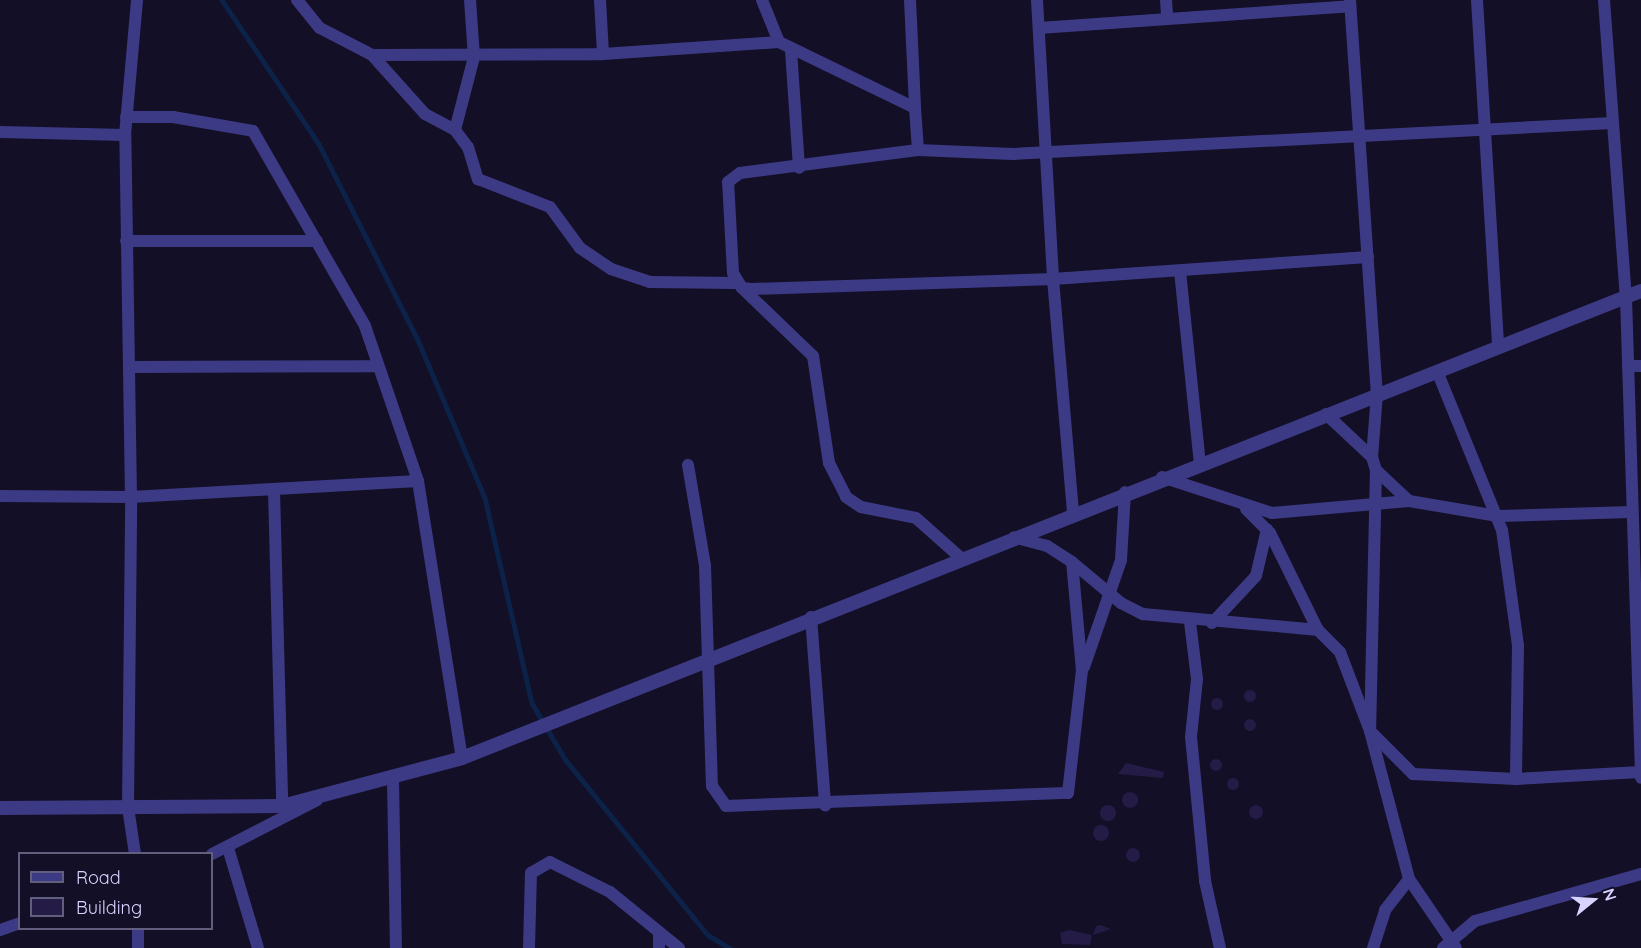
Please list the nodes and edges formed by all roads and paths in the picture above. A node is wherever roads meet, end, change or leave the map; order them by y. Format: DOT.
graph roads {
  1 [pos="137,0"];
  2 [pos="297,0"];
  3 [pos="470,0"];
  4 [pos="600,0"];
  5 [pos="762,0"];
  6 [pos="910,0"];
  7 [pos="1037,0"];
  8 [pos="1166,0"];
  9 [pos="1477,0"];
  10 [pos="1604,0"];
  11 [pos="1350,3"];
  12 [pos="1297,4"];
  13 [pos="1167,16"];
  14 [pos="1039,28"];
  15 [pos="779,42"];
  16 [pos="791,50"];
  17 [pos="603,54"];
  18 [pos="372,55"];
  19 [pos="474,57"];
  20 [pos="915,108"];
  21 [pos="126,117"];
  22 [pos="1612,123"];
  23 [pos="1486,125"];
  24 [pos="455,130"];
  25 [pos="0,132"];
  26 [pos="1359,132"];
  27 [pos="125,135"];
  28 [pos="918,150"];
  29 [pos="1044,152"];
  30 [pos="799,168"];
  31 [pos="126,241"];
  32 [pos="316,241"];
  33 [pos="1368,257"];
  34 [pos="1180,270"];
  35 [pos="1053,279"];
  36 [pos="739,285"];
  37 [pos="1641,291"];
  38 [pos="1626,297"];
  39 [pos="1498,348"];
  40 [pos="378,366"];
  41 [pos="1628,366"];
  42 [pos="1641,366"];
  43 [pos="129,367"];
  44 [pos="1437,371"];
  45 [pos="1377,394"];
  46 [pos="1326,414"];
  47 [pos="1372,457"];
  48 [pos="1200,463"];
  49 [pos="688,465"];
  50 [pos="1376,470"];
  51 [pos="1162,477"];
  52 [pos="418,481"];
  53 [pos="274,490"];
  54 [pos="1125,492"];
  55 [pos="1636,494"];
  56 [pos="0,496"];
  57 [pos="131,497"];
  58 [pos="1409,501"];
  59 [pos="1241,504"];
  60 [pos="1375,504"];
  61 [pos="1074,512"];
  62 [pos="1631,512"];
  63 [pos="1498,516"];
  64 [pos="1267,529"];
  65 [pos="1013,536"];
  66 [pos="960,557"];
  67 [pos="1072,562"];
  68 [pos="1109,591"];
  69 [pos="811,617"];
  70 [pos="1190,622"];
  71 [pos="1212,623"];
  72 [pos="1639,623"];
  73 [pos="1318,630"];
  74 [pos="704,660"];
  75 [pos="1082,671"];
  76 [pos="1370,731"];
  77 [pos="462,758"];
  78 [pos="1640,772"];
  79 [pos="1641,778"];
  80 [pos="393,779"];
  81 [pos="1516,779"];
  82 [pos="317,800"];
  83 [pos="825,805"];
  84 [pos="282,806"];
  85 [pos="128,807"];
  86 [pos="0,808"];
  87 [pos="228,848"];
  88 [pos="135,852"];
  89 [pos="213,854"];
  90 [pos="1641,874"];
  91 [pos="1409,879"];
  92 [pos="18,924"];
  93 [pos="0,930"];
  94 [pos="138,930"];
  95 [pos="659,932"];
  96 [pos="1449,946"];
  97 [pos="138,948"];
  98 [pos="258,948"];
  99 [pos="396,948"];
  100 [pos="528,948"];
  101 [pos="659,948"];
  102 [pos="679,948"];
  103 [pos="1220,948"];
  104 [pos="1373,948"];
  1 -- 21 [label="street"];
  2 -- 18 [label="street"];
  3 -- 19 [label="street"];
  4 -- 17 [label="street"];
  5 -- 15 [label="street"];
  6 -- 20 [label="street"];
  7 -- 14 [label="street"];
  8 -- 13 [label="street"];
  9 -- 23 [label="street"];
  10 -- 22 [label="street"];
  11 -- 12 [label="street"];
  11 -- 26 [label="street"];
  12 -- 13 [label="street"];
  13 -- 14 [label="street"];
  14 -- 29 [label="street"];
  15 -- 16 [label="street"];
  15 -- 17 [label="street"];
  16 -- 20 [label="street"];
  16 -- 30 [label="street"];
  17 -- 19 [label="street"];
  18 -- 19 [label="street"];
  18 -- 24 [label="street"];
  19 -- 24 [label="street"];
  20 -- 28 [label="street"];
  21 -- 27 [label="street"];
  21 -- 32 [label="street"];
  22 -- 23 [label="street"];
  22 -- 38 [label="street"];
  23 -- 26 [label="street"];
  23 -- 39 [label="street"];
  24 -- 36 [label="street"];
  25 -- 27 [label="street"];
  26 -- 29 [label="street"];
  26 -- 33 [label="street"];
  27 -- 31 [label="street"];
  28 -- 29 [label="street"];
  28 -- 30 [label="street"];
  29 -- 35 [label="street"];
  30 -- 36 [label="street"];
  31 -- 32 [label="street"];
  31 -- 43 [label="street"];
  32 -- 40 [label="street"];
  33 -- 34 [label="street"];
  33 -- 45 [label="street"];
  34 -- 35 [label="street"];
  34 -- 48 [label="street"];
  35 -- 36 [label="street"];
  35 -- 61 [label="street"];
  36 -- 66 [label="street"];
  37 -- 38 [label="street"];
  38 -- 39 [label="street"];
  38 -- 41 [label="street"];
  39 -- 44 [label="street"];
  40 -- 43 [label="street"];
  40 -- 52 [label="street"];
  41 -- 42 [label="street"];
  41 -- 55 [label="street"];
  43 -- 57 [label="street"];
  44 -- 45 [label="street"];
  44 -- 63 [label="street"];
  45 -- 46 [label="street"];
  45 -- 47 [label="street"];
  46 -- 47 [label="street"];
  46 -- 48 [label="street"];
  47 -- 50 [label="street"];
  48 -- 51 [label="street"];
  49 -- 74 [label="street"];
  50 -- 58 [label="street"];
  50 -- 60 [label="street"];
  51 -- 54 [label="street"];
  51 -- 59 [label="street"];
  52 -- 53 [label="street"];
  52 -- 77 [label="street"];
  53 -- 57 [label="street"];
  53 -- 84 [label="street"];
  54 -- 61 [label="street"];
  54 -- 68 [label="street"];
  55 -- 62 [label="street"];
  56 -- 57 [label="street"];
  57 -- 85 [label="street"];
  58 -- 60 [label="street"];
  58 -- 63 [label="street"];
  59 -- 60 [label="street"];
  59 -- 64 [label="street"];
  60 -- 76 [label="street"];
  61 -- 65 [label="street"];
  62 -- 63 [label="street"];
  62 -- 72 [label="street"];
  63 -- 81 [label="street"];
  64 -- 71 [label="street"];
  64 -- 73 [label="street"];
  65 -- 66 [label="street"];
  65 -- 67 [label="street"];
  66 -- 69 [label="street"];
  67 -- 68 [label="street"];
  67 -- 75 [label="street"];
  68 -- 70 [label="street"];
  68 -- 75 [label="street"];
  69 -- 74 [label="street"];
  69 -- 83 [label="street"];
  70 -- 71 [label="street"];
  70 -- 103 [label="street"];
  71 -- 73 [label="street"];
  72 -- 78 [label="street"];
  73 -- 76 [label="street"];
  74 -- 77 [label="street"];
  74 -- 83 [label="street"];
  75 -- 83 [label="street"];
  76 -- 81 [label="street"];
  76 -- 91 [label="street"];
  77 -- 80 [label="street"];
  78 -- 79 [label="street"];
  78 -- 81 [label="street"];
  80 -- 82 [label="street"];
  80 -- 99 [label="street"];
  82 -- 84 [label="street"];
  82 -- 87 [label="street"];
  84 -- 85 [label="street"];
  85 -- 86 [label="street"];
  85 -- 88 [label="street"];
  87 -- 89 [label="street"];
  87 -- 98 [label="street"];
  90 -- 96 [label="street"];
  91 -- 96 [label="street"];
  91 -- 104 [label="street"];
  92 -- 93 [label="street"];
  94 -- 97 [label="street"];
  95 -- 100 [label="street"];
  95 -- 101 [label="street"];
  95 -- 102 [label="street"];
}
